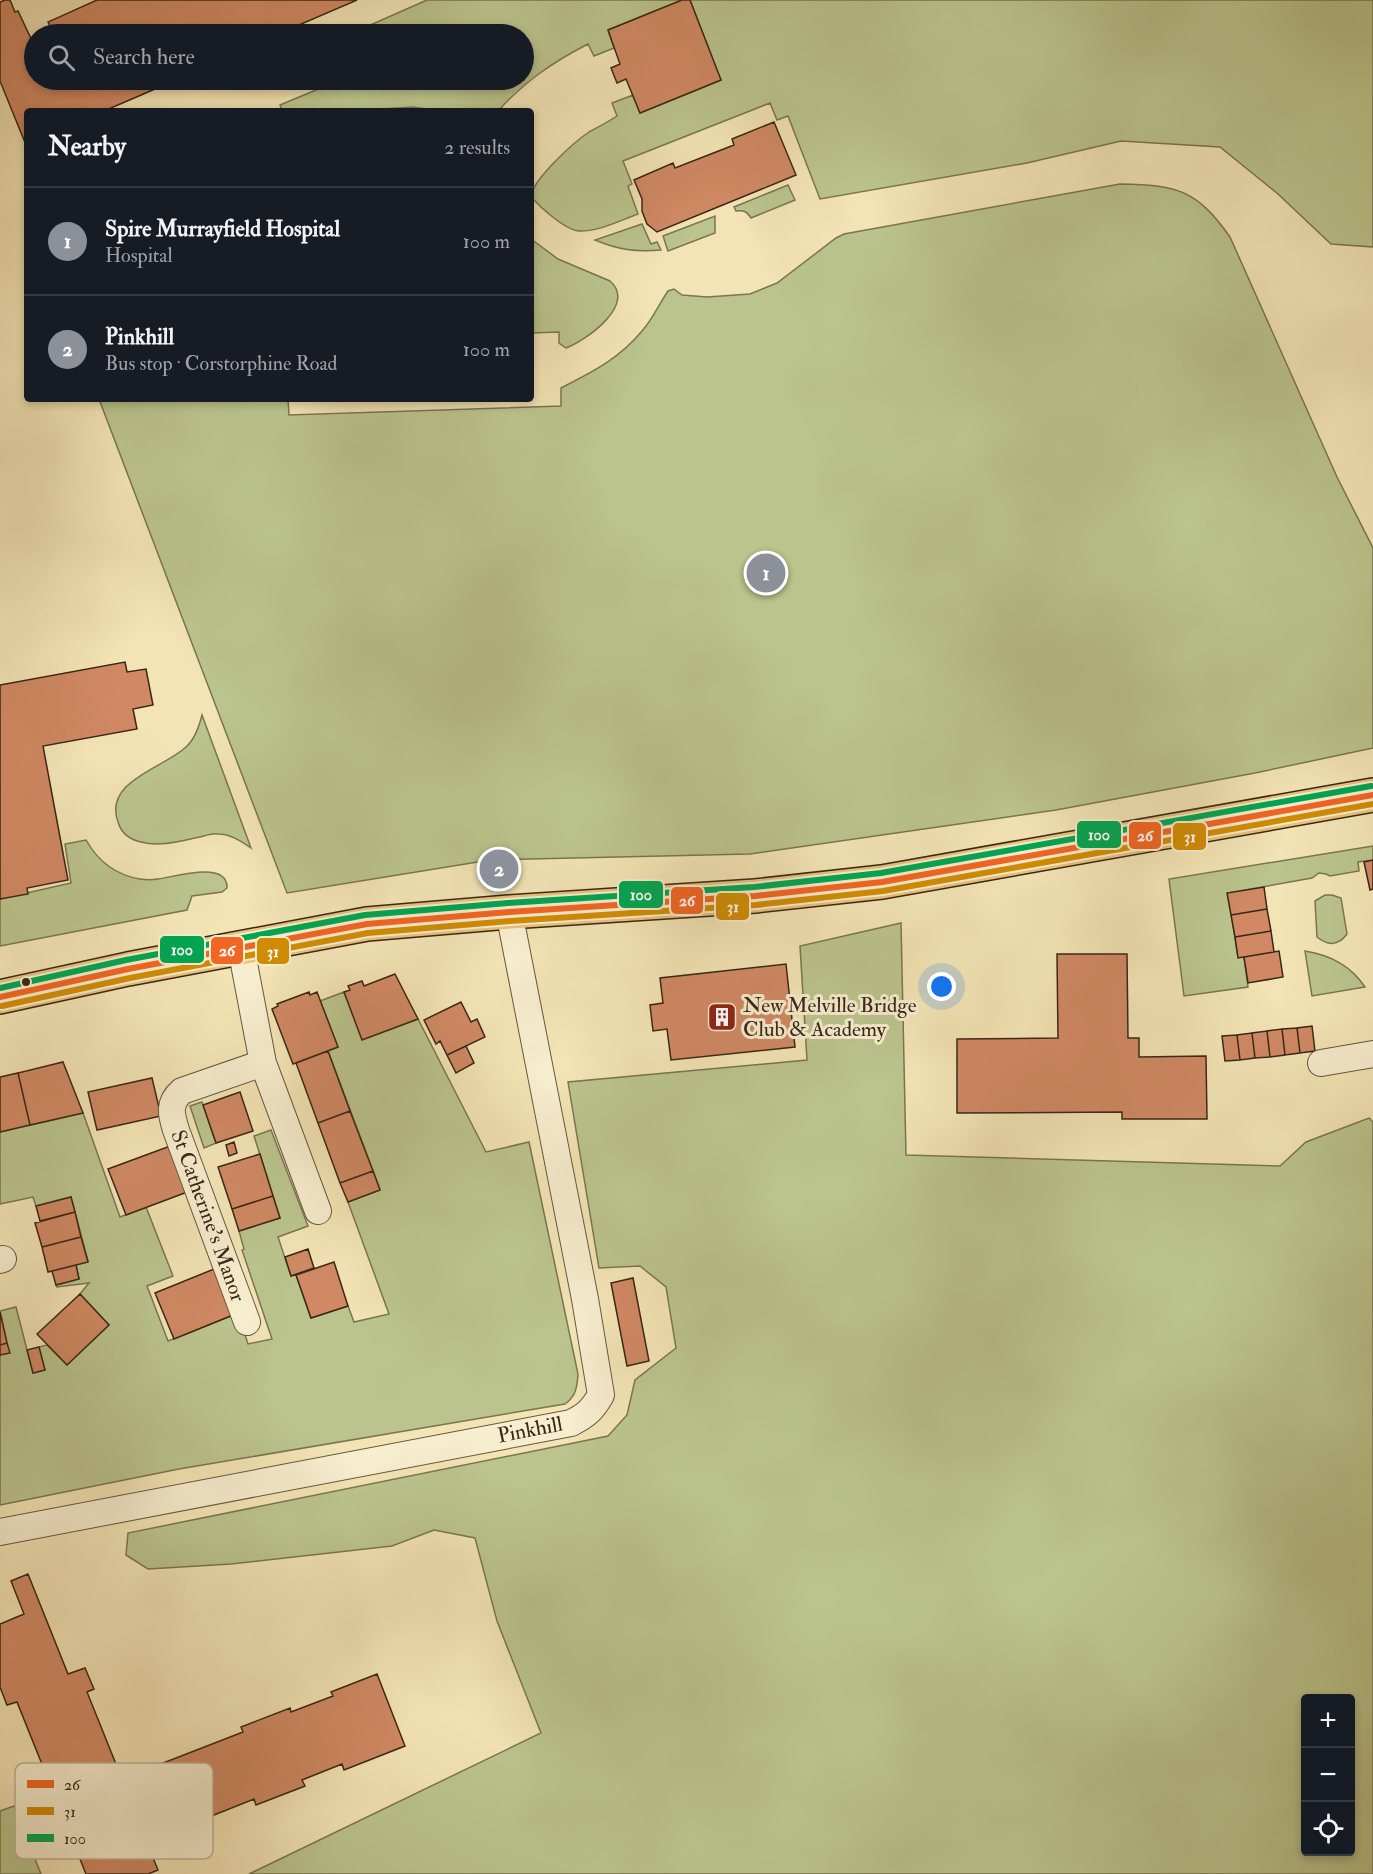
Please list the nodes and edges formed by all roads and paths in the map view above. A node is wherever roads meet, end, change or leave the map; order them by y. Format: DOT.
graph roads {
  1 [pos="1373,795"];
  2 [pos="509,912"];
  3 [pos="241,948"];
  4 [pos="0,998"];
  5 [pos="1373,1054"];
  6 [pos="263,1063"];
  7 [pos="1321,1063"];
  8 [pos="318,1211"];
  9 [pos="246,1322"];
  10 [pos="0,1532"];
  1 -- 2 [label="main road"];
  2 -- 3 [label="main road"];
  2 -- 10 [label="street, Pinkhill"];
  3 -- 4 [label="main road"];
  3 -- 6 [label="street"];
  5 -- 7 [label="street"];
  6 -- 8 [label="street"];
  6 -- 9 [label="street, St Catherine's Manor"];
}
